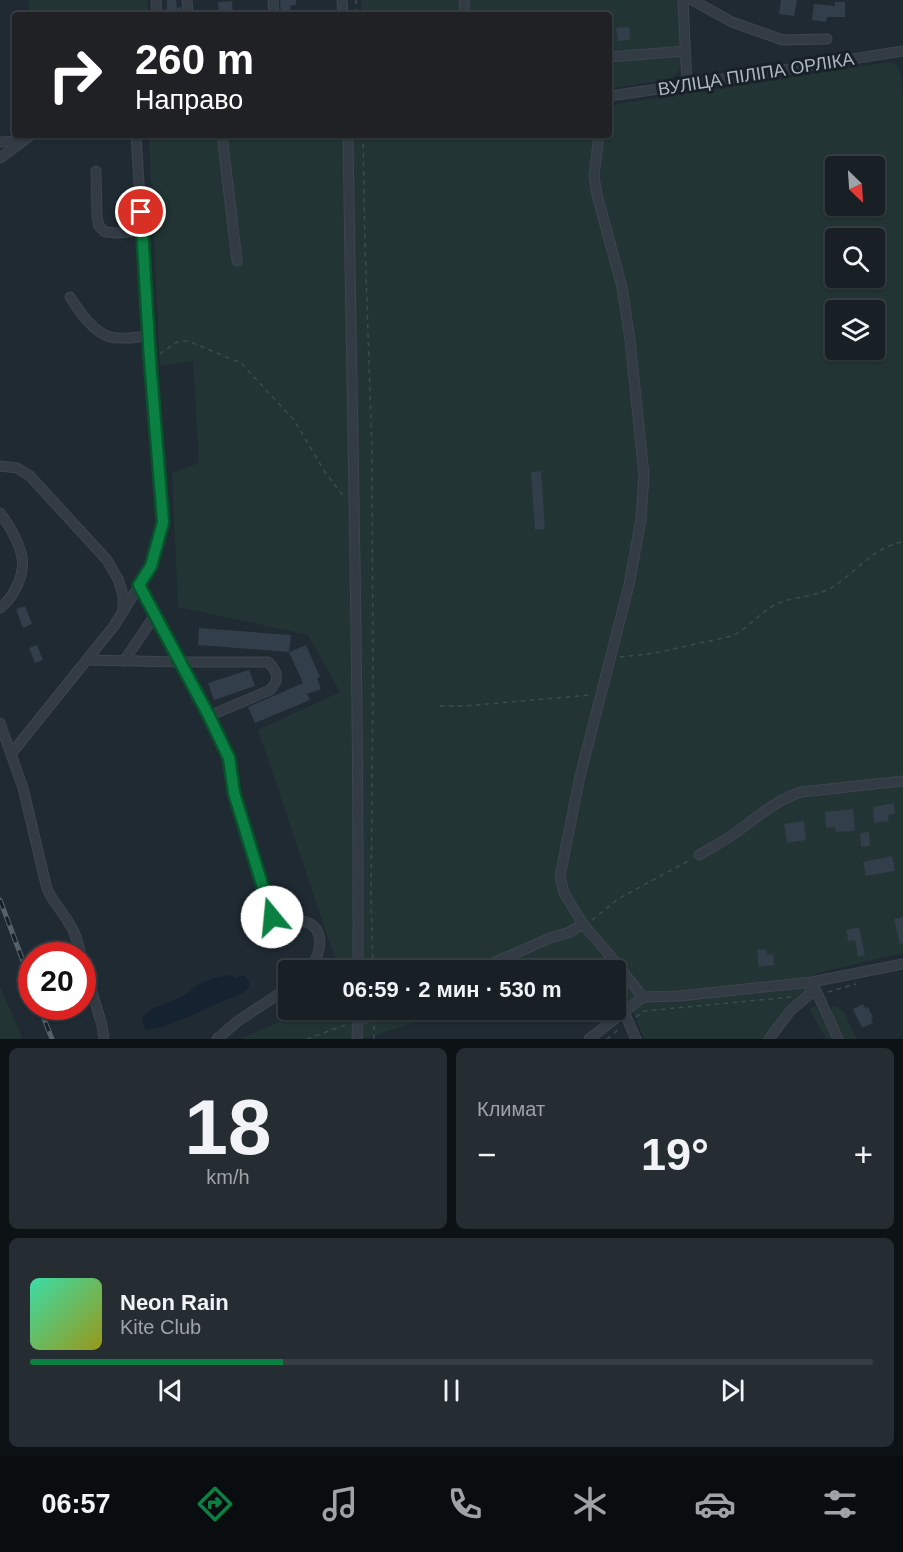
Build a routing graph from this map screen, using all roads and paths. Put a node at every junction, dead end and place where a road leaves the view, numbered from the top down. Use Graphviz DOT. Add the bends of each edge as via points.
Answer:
graph roads {
  1 [pos="683,0"];
  2 [pos="693,0"];
  3 [pos="827,39"];
  4 [pos="685,51"];
  5 [pos="903,51"];
  6 [pos="612,57"];
  7 [pos="687,85"];
  8 [pos="612,96"];
  9 [pos="26,138"];
  10 [pos="136,138"];
  11 [pos="222,138"];
  12 [pos="348,138"];
  13 [pos="363,138"];
  14 [pos="599,138"];
  15 [pos="21,141"];
  16 [pos="0,142"];
  17 [pos="0,158"];
  18 [pos="96,171"];
  19 [pos="142,231"];
  20 [pos="237,261"];
  21 [pos="70,297"];
  22 [pos="148,336"];
  23 [pos="150,360"];
  24 [pos="0,466"];
  25 [pos="343,496"];
  26 [pos="0,513"];
  27 [pos="903,542"];
  28 [pos="139,585"];
  29 [pos="0,608"];
  30 [pos="123,612"];
  31 [pos="155,615"];
  32 [pos="610,658"];
  33 [pos="87,660"];
  34 [pos="124,661"];
  35 [pos="181,662"];
  36 [pos="597,694"];
  37 [pos="440,706"];
  38 [pos="209,716"];
  39 [pos="0,723"];
  40 [pos="11,754"];
  41 [pos="903,781"];
  42 [pos="699,855"];
  43 [pos="583,924"];
  44 [pos="77,942"];
  45 [pos="315,960"];
  46 [pos="358,960"];
  47 [pos="373,960"];
  48 [pos="500,960"];
  49 [pos="903,964"];
  50 [pos="812,982"];
  51 [pos="861,982"];
  52 [pos="278,995"];
  53 [pos="813,995"];
  54 [pos="643,997"];
  55 [pos="96,1005"];
  56 [pos="626,1010"];
  57 [pos="626,1018"];
  58 [pos="614,1020"];
  59 [pos="358,1021"];
  60 [pos="628,1023"];
  61 [pos="104,1039"];
  62 [pos="217,1039"];
  63 [pos="306,1039"];
  64 [pos="357,1039"];
  65 [pos="589,1039"];
  66 [pos="607,1039"];
  67 [pos="636,1039"];
  68 [pos="769,1039"];
  69 [pos="837,1039"];
  1 -- 4 [label="street"];
  2 -- 3 [label="street" via="732,22 783,40"];
  4 -- 6 [label="street"];
  4 -- 7 [label="street"];
  5 -- 7 [label="street, ВУЛІЦА ПІЛІПА ОРЛІКА"];
  7 -- 8 [label="street, ВУЛІЦА ПІЛІПА ОРЛІКА"];
  9 -- 15 [label="street"];
  10 -- 19 [label="street"];
  11 -- 20 [label="street"];
  12 -- 46 [label="street"];
  13 -- 47 [label="path" via="372,451"];
  14 -- 32 [label="street" via="594,178 623,297 644,475 629,585"];
  15 -- 16 [label="street"];
  15 -- 17 [label="street"];
  18 -- 19 [label="street" via="99,226 105,232"];
  19 -- 22 [label="street"];
  21 -- 22 [label="street" via="88,322 109,337"];
  22 -- 23 [label="street"];
  23 -- 25 [label="path" via="177,342 188,341 241,363 294,420"];
  23 -- 28 [label="street" via="163,522 151,566"];
  24 -- 30 [label="street" via="17,468 30,476 107,560 121,587"];
  26 -- 29 [label="street" via="13,533 22,566 17,588"];
  27 -- 32 [label="path" via="880,550 833,587 814,596 781,603 732,636 655,653"];
  28 -- 30 [label="street"];
  28 -- 31 [label="street"];
  30 -- 33 [label="street"];
  31 -- 34 [label="street"];
  31 -- 35 [label="street"];
  32 -- 43 [label="street" via="560,876 564,893"];
  33 -- 34 [label="street"];
  33 -- 40 [label="street"];
  34 -- 35 [label="street"];
  35 -- 38 [label="street"];
  35 -- 38 [label="street" via="268,662 273,668 276,684 270,690"];
  36 -- 37 [label="path"];
  38 -- 45 [label="street" via="229,758 234,793 272,917 275,923 309,922 317,929 320,940"];
  39 -- 40 [label="street"];
  40 -- 44 [label="street" via="47,890 69,921"];
  41 -- 42 [label="street" via="801,792 779,802"];
  42 -- 43 [label="path" via="618,899"];
  43 -- 48 [label="street"];
  43 -- 54 [label="street"];
  49 -- 50 [label="street"];
  50 -- 53 [label="street"];
  50 -- 54 [label="street"];
  51 -- 53 [label="path"];
  52 -- 62 [label="street"];
  53 -- 60 [label="path" via="644,1011"];
  53 -- 68 [label="street" via="791,1010"];
  53 -- 69 [label="street"];
  54 -- 56 [label="street"];
  55 -- 61 [label="street"];
  57 -- 60 [label="street"];
  58 -- 65 [label="street"];
  59 -- 63 [label="path"];
  59 -- 64 [label="street"];
  60 -- 66 [label="path"];
  60 -- 67 [label="street"];
}
